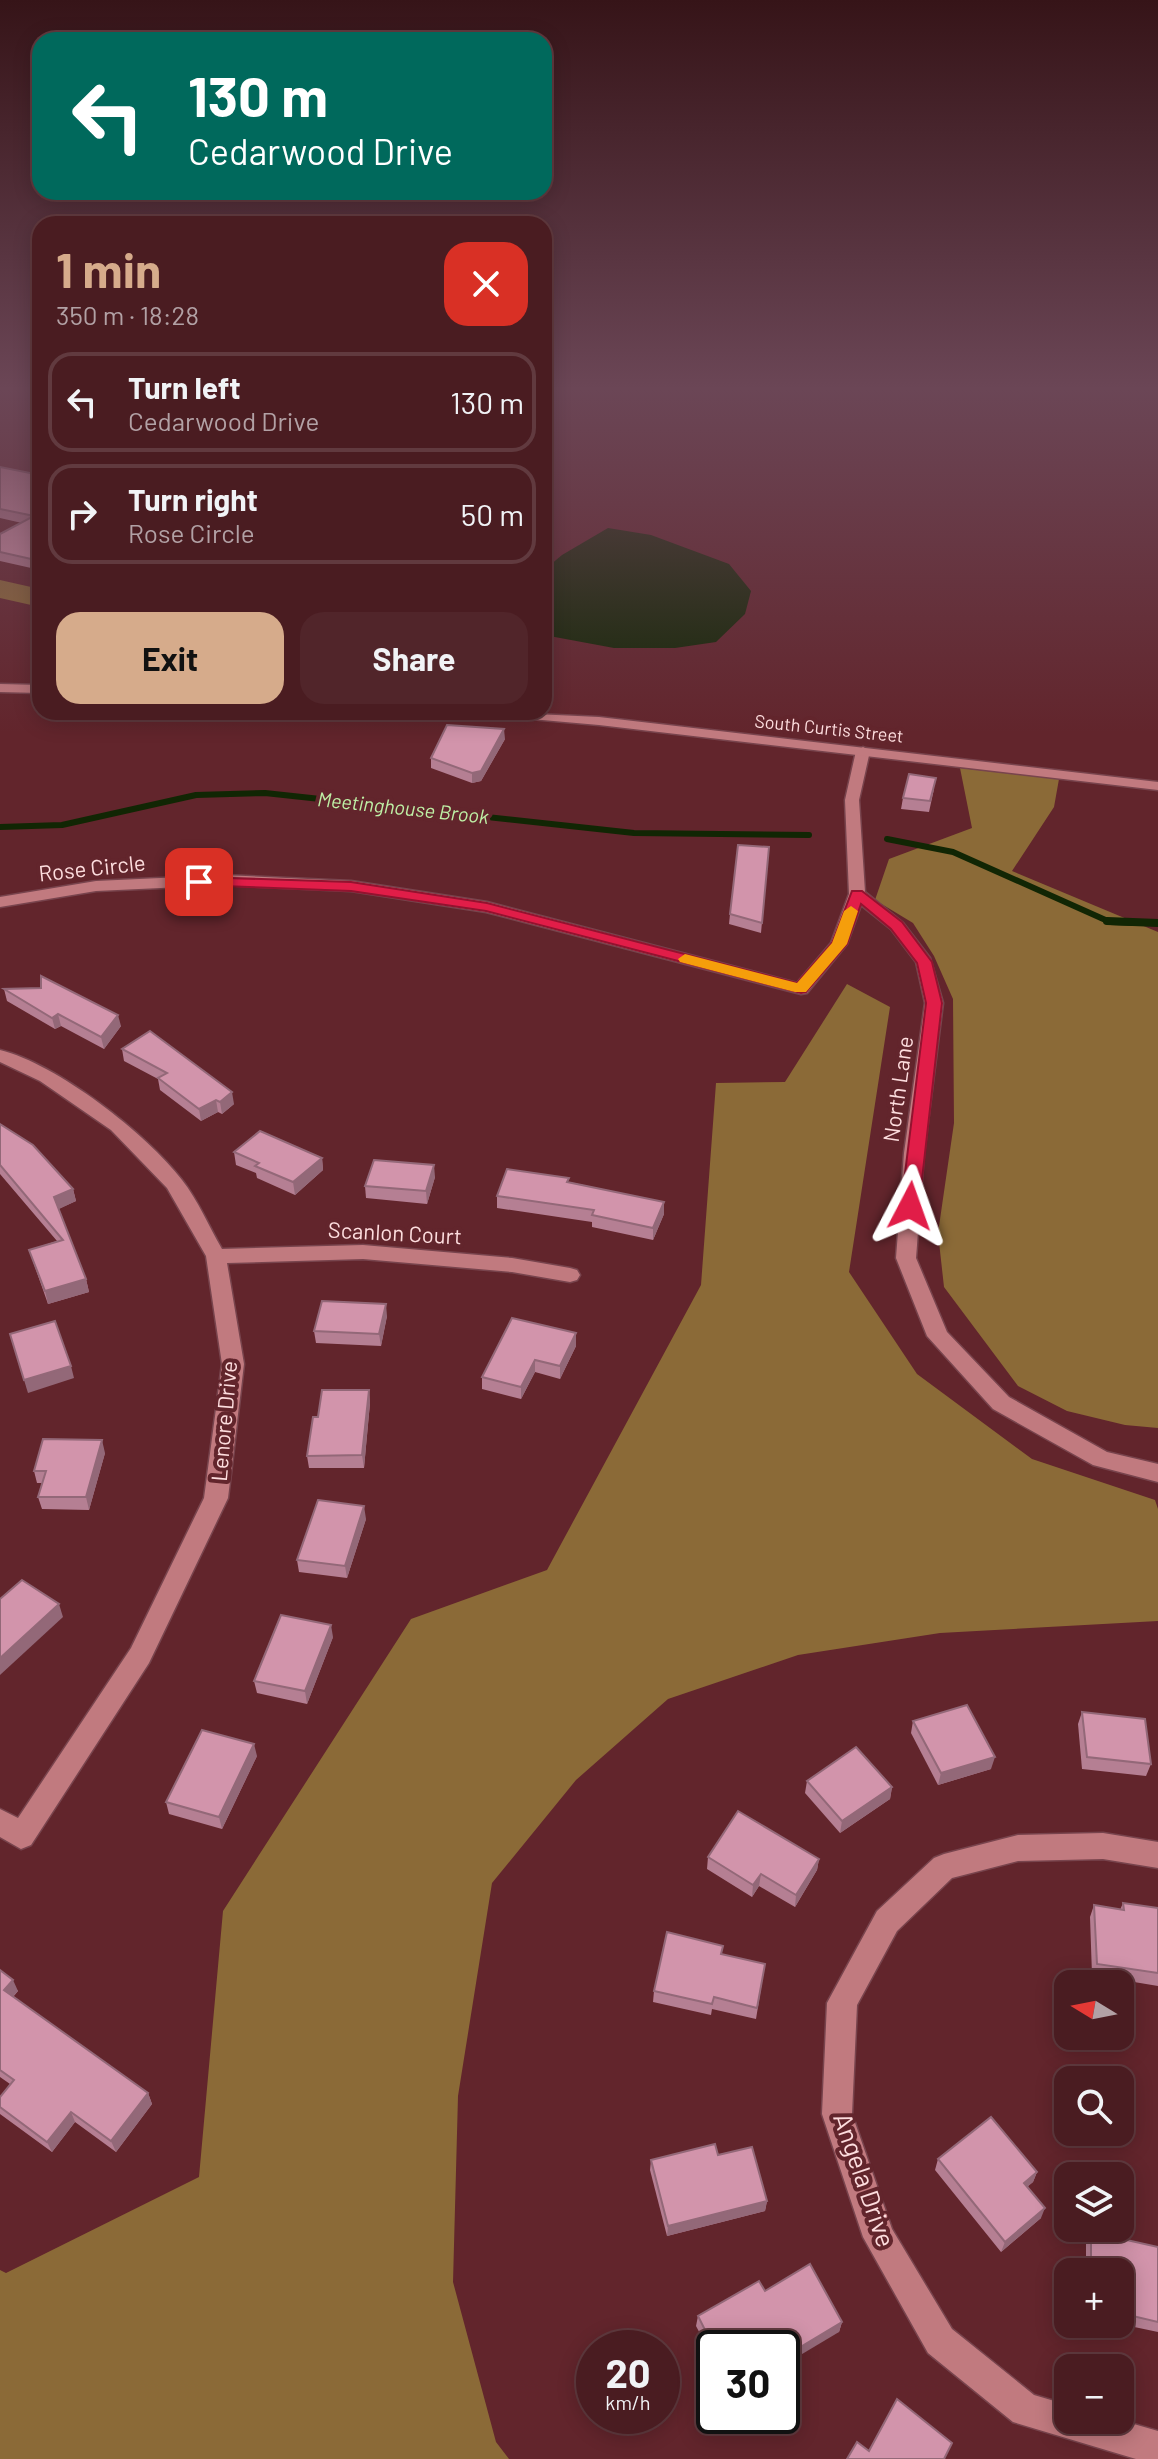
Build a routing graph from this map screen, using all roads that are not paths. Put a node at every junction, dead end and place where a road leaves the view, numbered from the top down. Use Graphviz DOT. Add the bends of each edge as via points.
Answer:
graph roads {
  1 [pos="0,688"];
  2 [pos="32,689"];
  3 [pos="552,718"];
  4 [pos="863,751"];
  5 [pos="1158,786"];
  6 [pos="857,894"];
  7 [pos="0,902"];
  8 [pos="0,1055"];
  9 [pos="216,1256"];
  10 [pos="570,1275"];
  11 [pos="1158,1473"];
  12 [pos="11,1828"];
  13 [pos="1158,1855"];
  14 [pos="1158,2448"];
  1 -- 2 [label="street"];
  3 -- 4 [label="street, South Curtis Street"];
  4 -- 5 [label="street, South Curtis Street"];
  4 -- 6 [label="street" via="852,800"];
  6 -- 7 [label="street, Rose Circle" via="839,944 801,989 487,907 351,886 96,886"];
  6 -- 11 [label="street, North Lane" via="897,926 924,962 934,1003 906,1258 938,1336 1001,1403 1101,1459"];
  8 -- 9 [label="street, Lenore Drive" via="46,1077 118,1126 175,1184"];
  9 -- 10 [label="street, Scanlon Court" via="363,1252"];
  9 -- 12 [label="street, Lenore Drive" via="233,1364 216,1498 140,1655"];
  13 -- 14 [label="street, Angela Drive" via="1103,1846 1018,1848 944,1867 887,1921 842,2003 837,2114 879,2237 940,2341 1025,2410"];
}
